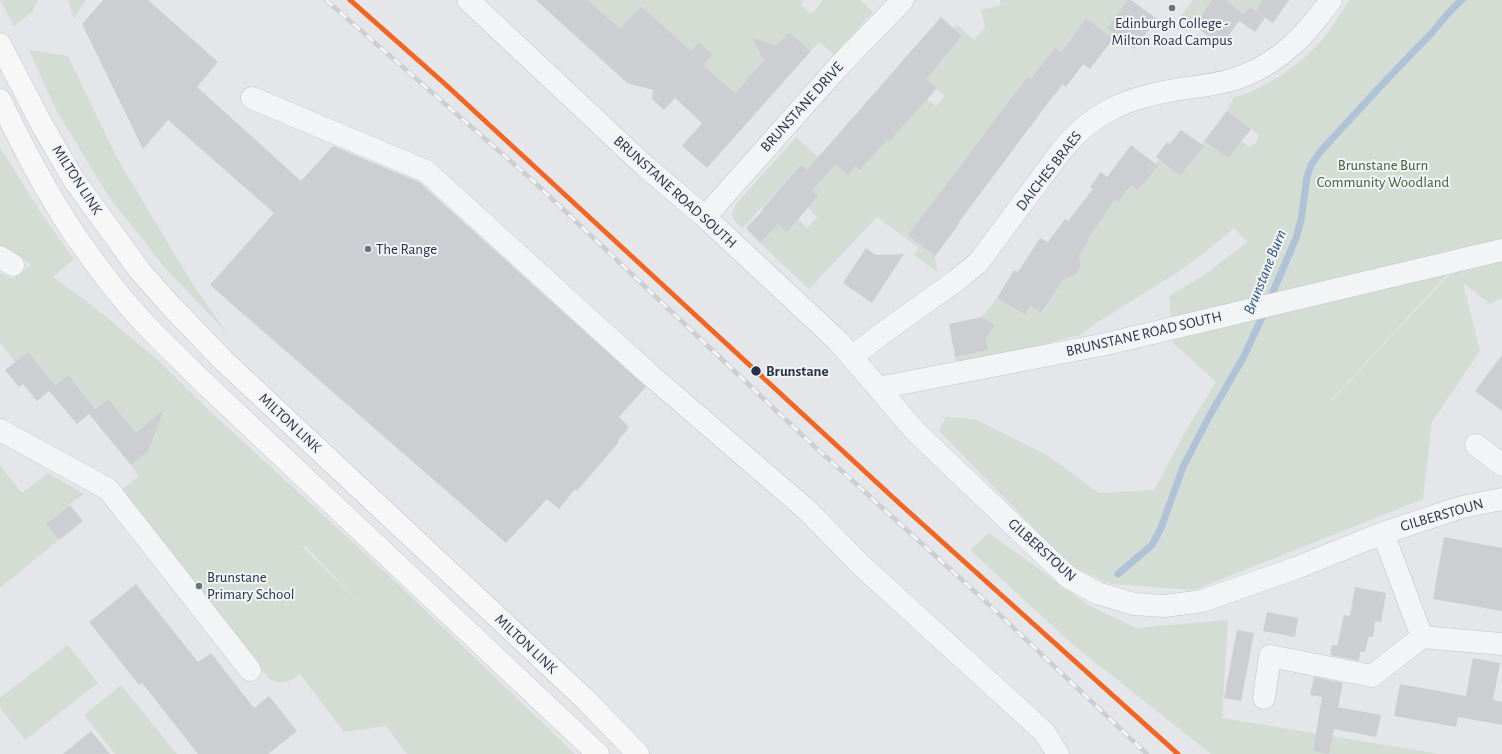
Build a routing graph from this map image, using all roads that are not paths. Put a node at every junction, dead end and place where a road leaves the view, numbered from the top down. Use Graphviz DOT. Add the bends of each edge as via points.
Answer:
graph roads {
  1 [pos="468,0"];
  2 [pos="903,0"];
  3 [pos="1331,0"];
  4 [pos="0,44"];
  5 [pos="252,98"];
  6 [pos="0,100"];
  7 [pos="704,217"];
  8 [pos="1502,250"];
  9 [pos="852,357"];
  10 [pos="878,388"];
  11 [pos="896,409"];
  12 [pos="0,430"];
  13 [pos="1476,445"];
  14 [pos="1502,465"];
  15 [pos="1502,499"];
  16 [pos="1383,533"];
  17 [pos="1422,637"];
  18 [pos="1502,644"];
  19 [pos="250,670"];
  20 [pos="1264,698"];
  21 [pos="598,754"];
  22 [pos="638,754"];
  23 [pos="1058,754"];
  1 -- 7 [label="street, BRUNSTANE ROAD SOUTH" via="646,167"];
  2 -- 7 [label="street, BRUNSTANE DRIVE" via="838,67"];
  3 -- 9 [label="street, DAICHES BRAES" via="1304,35 1262,67 1228,81 1134,99 1094,118 1062,150 978,263"];
  4 -- 22 [label="main road, MILTON LINK" via="74,180 140,271 172,307 224,361 586,700"];
  5 -- 23 [label="street" via="426,171 648,373 807,510 862,566 1044,732"];
  6 -- 21 [label="main road, MILTON LINK" via="49,194 77,238 144,323 200,379"];
  7 -- 9 [label="street, BRUNSTANE ROAD SOUTH" via="838,341"];
  8 -- 10 [label="street, BRUNSTANE ROAD SOUTH" via="1106,344"];
  9 -- 10 [label="street, BRUNSTANE ROAD SOUTH"];
  10 -- 11 [label="street, BRUNSTANE ROAD SOUTH"];
  11 -- 16 [label="street, GILBERSTOUN" via="916,432 1068,577 1097,593 1134,604 1165,606 1202,601 1296,568"];
  12 -- 19 [label="street" via="108,489"];
  13 -- 14 [label="street"];
  15 -- 16 [label="street, GILBERSTOUN" via="1462,507"];
  16 -- 17 [label="street, GILBERSTOUN"];
  17 -- 18 [label="street"];
  17 -- 20 [label="street" via="1372,676 1270,656"];
}
